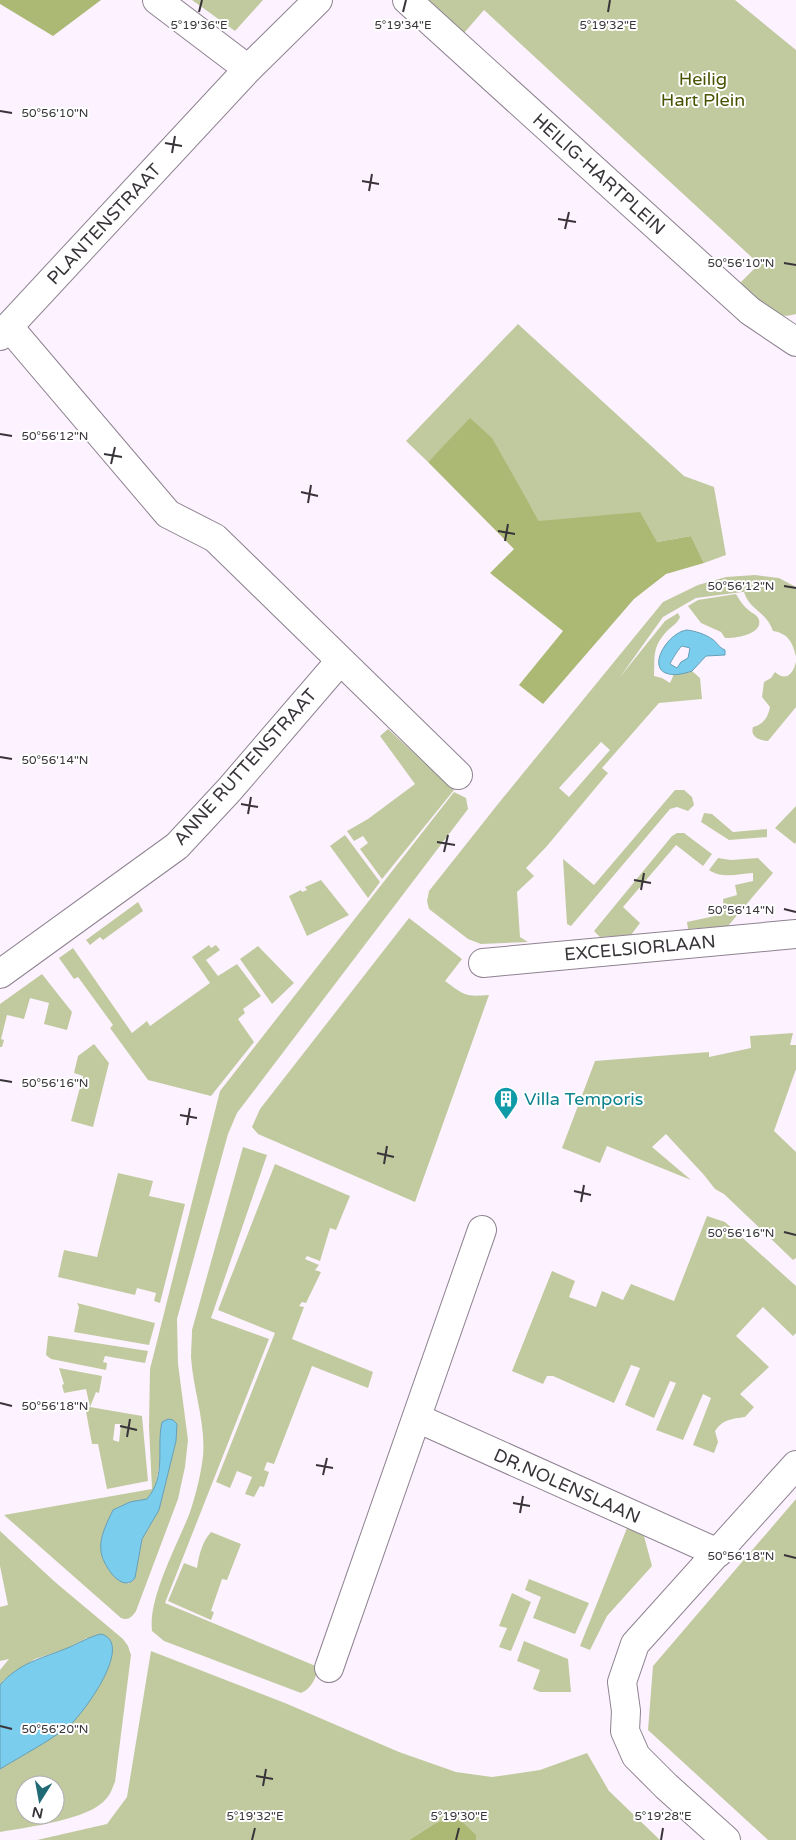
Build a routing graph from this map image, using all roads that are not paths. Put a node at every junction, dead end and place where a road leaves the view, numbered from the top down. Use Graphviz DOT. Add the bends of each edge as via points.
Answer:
graph roads {
  1 [pos="157,0"];
  2 [pos="318,0"];
  3 [pos="407,0"];
  4 [pos="248,69"];
  5 [pos="5,331"];
  6 [pos="796,342"];
  7 [pos="340,661"];
  8 [pos="458,775"];
  9 [pos="796,934"];
  10 [pos="483,963"];
  11 [pos="0,974"];
  12 [pos="482,1230"];
  13 [pos="417,1418"];
  14 [pos="796,1465"];
  15 [pos="718,1553"];
  16 [pos="328,1668"];
  17 [pos="726,1840"];
  1 -- 4 [label="street"];
  2 -- 4 [label="street, PLANTENSTRAAT"];
  3 -- 6 [label="street, HEILIG-HARTPLEIN" via="750,311"];
  4 -- 5 [label="street, PLANTENSTRAAT"];
  5 -- 7 [label="street" via="168,514 215,538"];
  7 -- 8 [label="street"];
  7 -- 11 [label="street, ANNE RUTTENSTRAAT" via="177,846"];
  9 -- 10 [label="street, EXCELSIORLAAN"];
  12 -- 13 [label="street"];
  13 -- 15 [label="street, DR.NOLENSLAAN"];
  13 -- 16 [label="street"];
  14 -- 15 [label="street"];
  15 -- 17 [label="street" via="635,1644 622,1682 625,1731 636,1756"];
}
